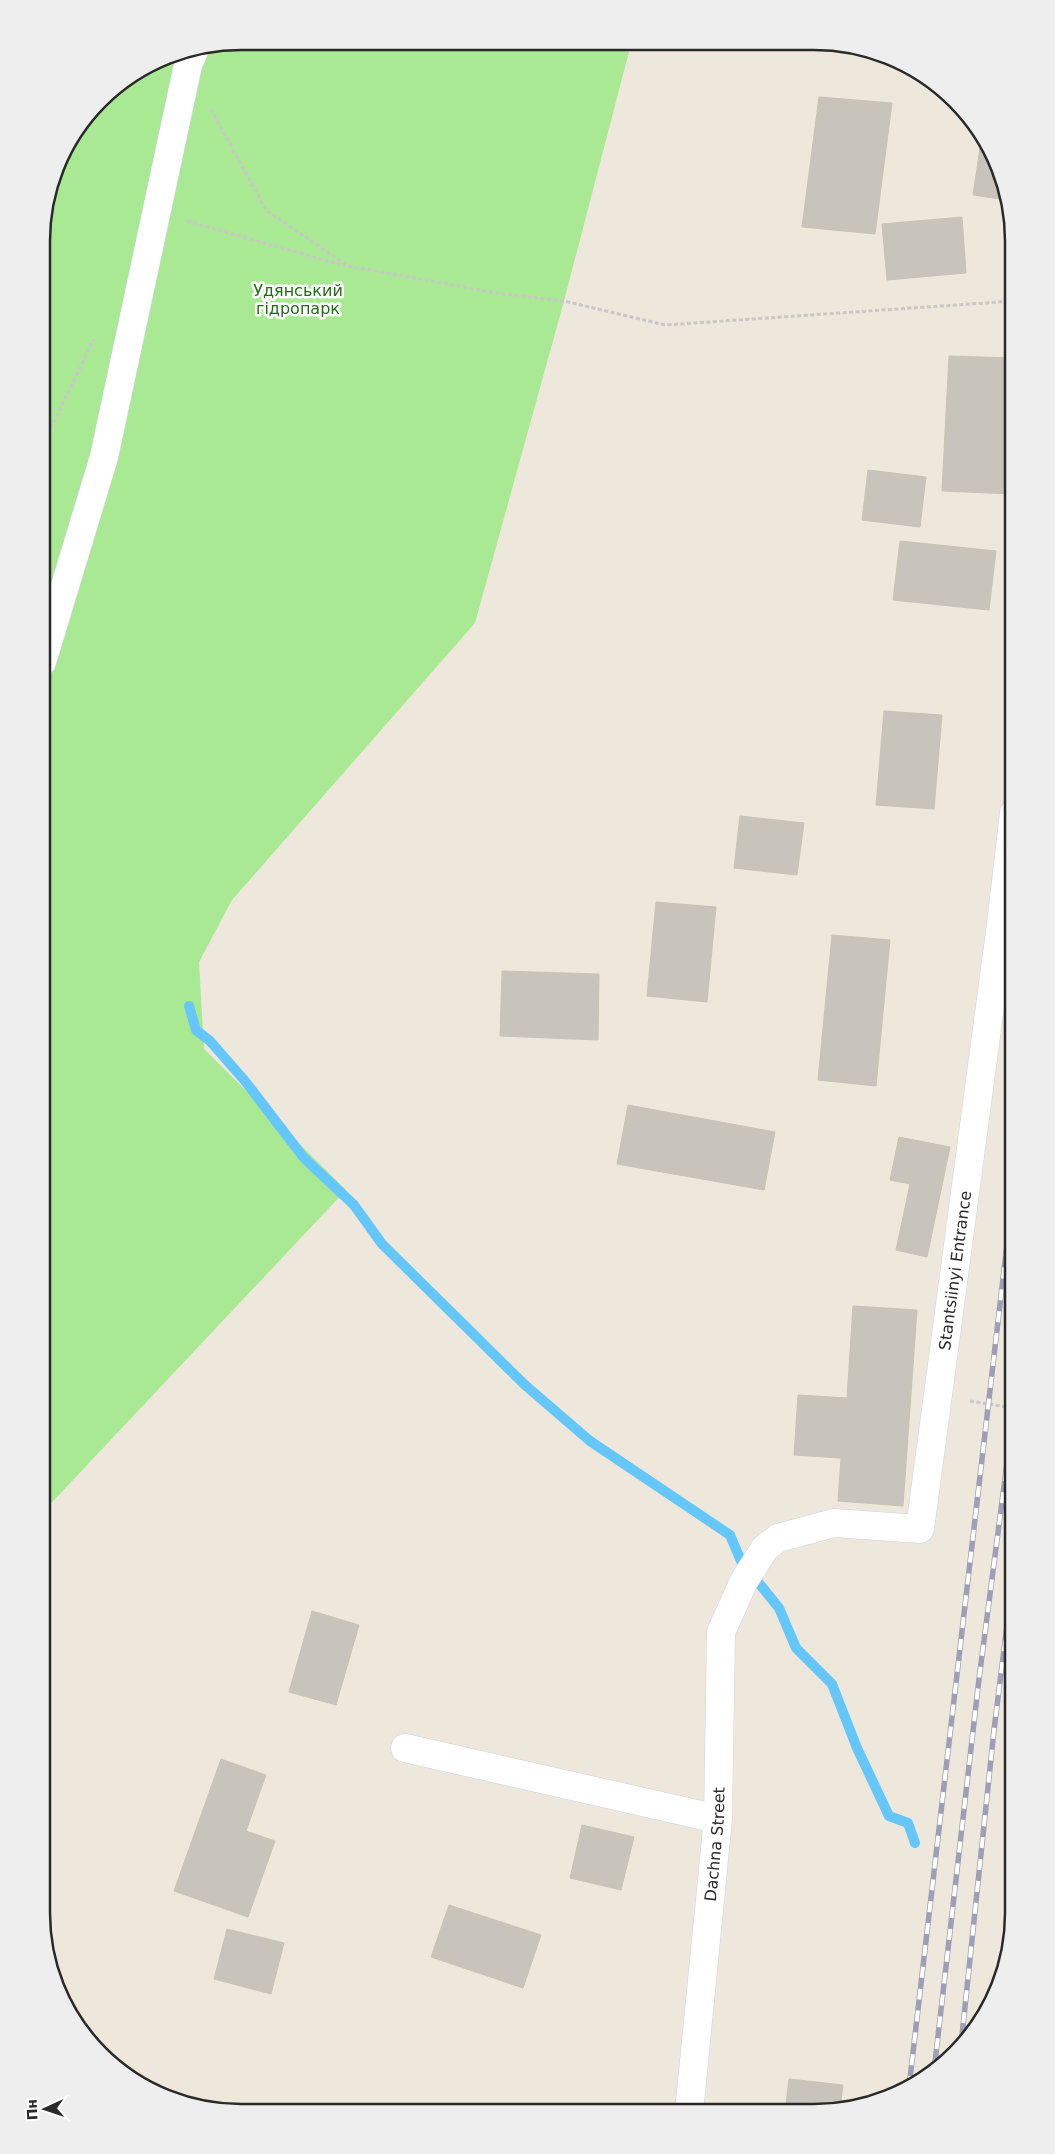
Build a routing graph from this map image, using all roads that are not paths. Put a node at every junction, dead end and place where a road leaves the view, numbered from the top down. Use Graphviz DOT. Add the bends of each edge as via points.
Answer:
graph roads {
  1 [pos="192,57"];
  2 [pos="50,636"];
  3 [pos="1005,892"];
  4 [pos="744,1581"];
  5 [pos="405,1748"];
  6 [pos="718,1819"];
  7 [pos="690,2104"];
  1 -- 2 [label="street" via="104,457"];
  3 -- 4 [label="street, Stantsiinyi Entrance" via="920,1529 834,1524 778,1538 765,1548"];
  4 -- 6 [label="street, Dachna Street" via="721,1632"];
  5 -- 6 [label="street"];
  6 -- 7 [label="street, Dachna Street"];
}
